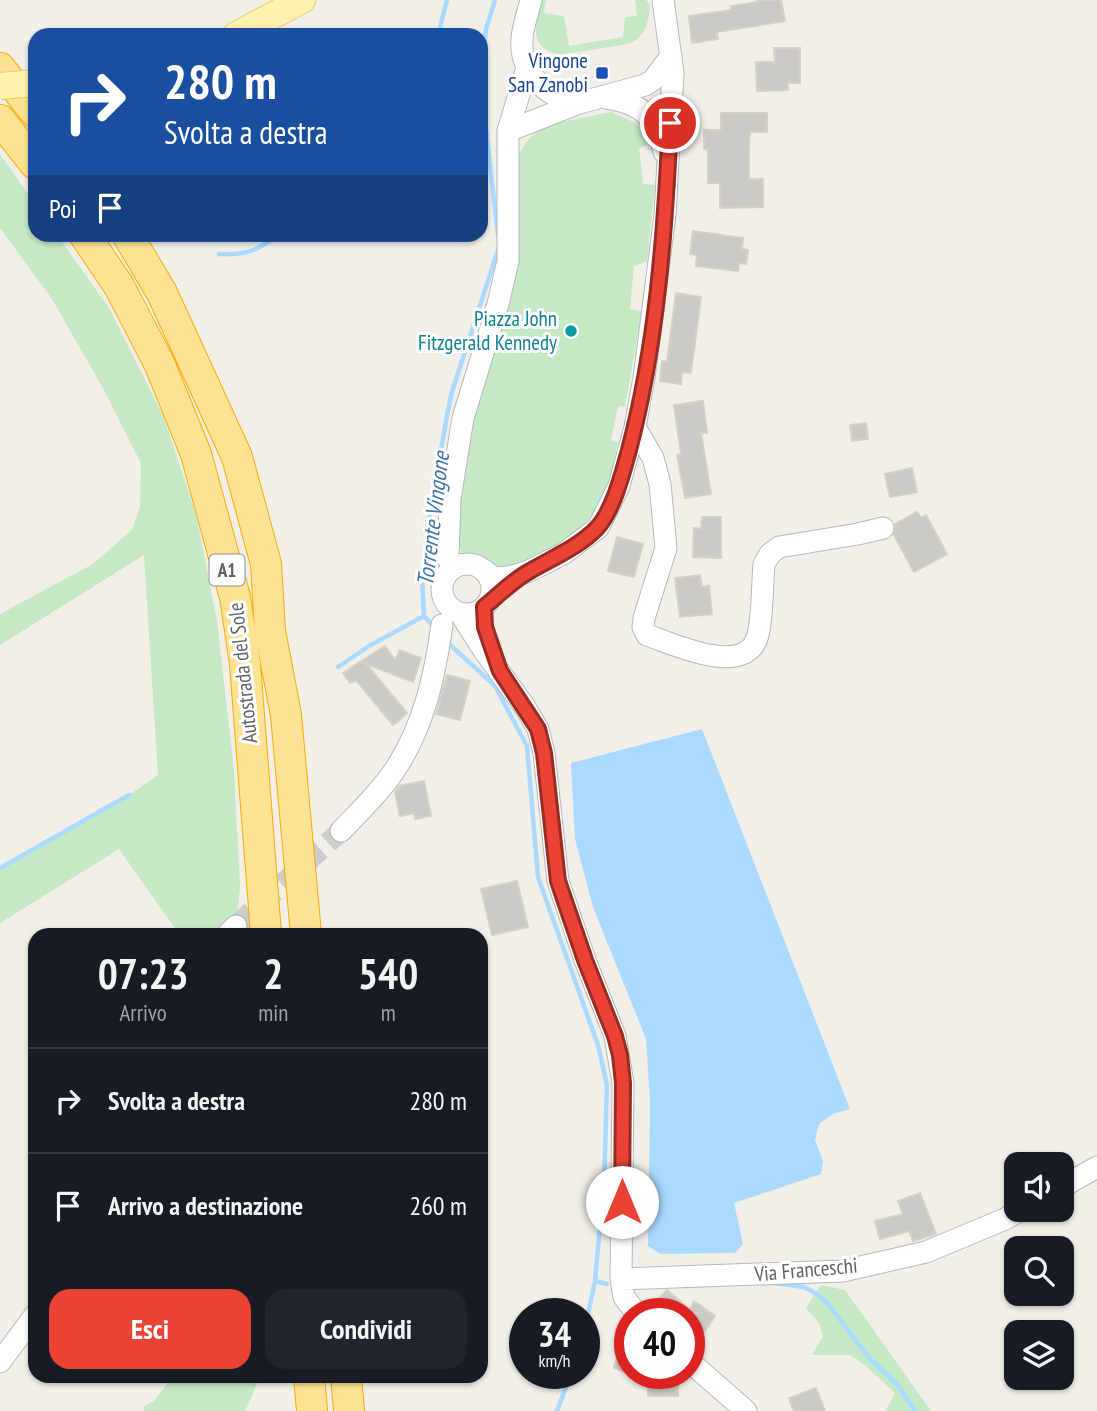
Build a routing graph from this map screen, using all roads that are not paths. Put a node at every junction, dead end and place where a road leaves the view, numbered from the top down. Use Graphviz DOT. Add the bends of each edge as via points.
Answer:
graph roads {
  1 [pos="302,0"];
  2 [pos="531,0"];
  3 [pos="663,0"];
  4 [pos="249,28"];
  5 [pos="671,57"];
  6 [pos="0,68"];
  7 [pos="527,68"];
  8 [pos="28,84"];
  9 [pos="0,86"];
  10 [pos="601,97"];
  11 [pos="28,103"];
  12 [pos="579,103"];
  13 [pos="0,120"];
  14 [pos="508,131"];
  15 [pos="28,155"];
  16 [pos="668,172"];
  17 [pos="89,242"];
  18 [pos="132,242"];
  19 [pos="635,427"];
  20 [pos="883,528"];
  21 [pos="453,568"];
  22 [pos="484,570"];
  23 [pos="527,572"];
  24 [pos="486,606"];
  25 [pos="449,623"];
  26 [pos="500,671"];
  27 [pos="341,831"];
  28 [pos="266,928"];
  29 [pos="305,928"];
  30 [pos="1097,1167"];
  31 [pos="1074,1179"];
  32 [pos="1004,1219"];
  33 [pos="621,1279"];
  34 [pos="625,1298"];
  35 [pos="28,1324"];
  36 [pos="0,1362"];
  37 [pos="705,1375"];
  38 [pos="310,1383"];
  39 [pos="347,1383"];
  40 [pos="312,1411"];
  41 [pos="349,1411"];
  42 [pos="746,1411"];
  1 -- 4 [label="main road"];
  2 -- 7 [label="street" via="522,39"];
  3 -- 5 [label="street"];
  5 -- 10 [label="street" via="645,85"];
  5 -- 16 [label="street"];
  6 -- 11 [label="highway"];
  7 -- 12 [label="street" via="548,92"];
  7 -- 14 [label="street"];
  8 -- 9 [label="main road, bridge"];
  10 -- 12 [label="street"];
  10 -- 16 [label="street" via="636,105 646,113 656,126"];
  12 -- 14 [label="street"];
  13 -- 15 [label="highway"];
  14 -- 21 [label="street" via="508,261 463,418 450,499 448,558"];
  16 -- 19 [label="street" via="656,299"];
  17 -- 28 [label="highway, Autostrada del Sole / A1" via="119,286 160,365 196,454 235,597 245,664"];
  18 -- 29 [label="highway, Autostrada del Sole / A1" via="162,293 237,457 266,564"];
  19 -- 20 [label="street" via="653,458 660,484 666,548 644,618 647,635 710,656 739,655 758,636 764,564 770,554 779,547"];
  19 -- 23 [label="street" via="619,485 598,527 563,554"];
  21 -- 22 [label="street" via="468,564"];
  21 -- 25 [label="street" via="444,579"];
  22 -- 23 [label="street" via="499,579"];
  22 -- 24 [label="street" via="491,584"];
  23 -- 24 [label="street"];
  24 -- 25 [label="street"];
  24 -- 26 [label="street" via="485,627"];
  25 -- 26 [label="street" via="485,652"];
  25 -- 27 [label="street" via="421,721 398,765"];
  26 -- 33 [label="street" via="538,729 558,881 620,1055"];
  30 -- 31 [label="street"];
  32 -- 33 [label="street, Via Franceschi" via="926,1252 843,1271"];
  33 -- 34 [label="street"];
  35 -- 36 [label="street"];
  37 -- 42 [label="street"];
  38 -- 40 [label="highway"];
  39 -- 41 [label="highway"];
}
